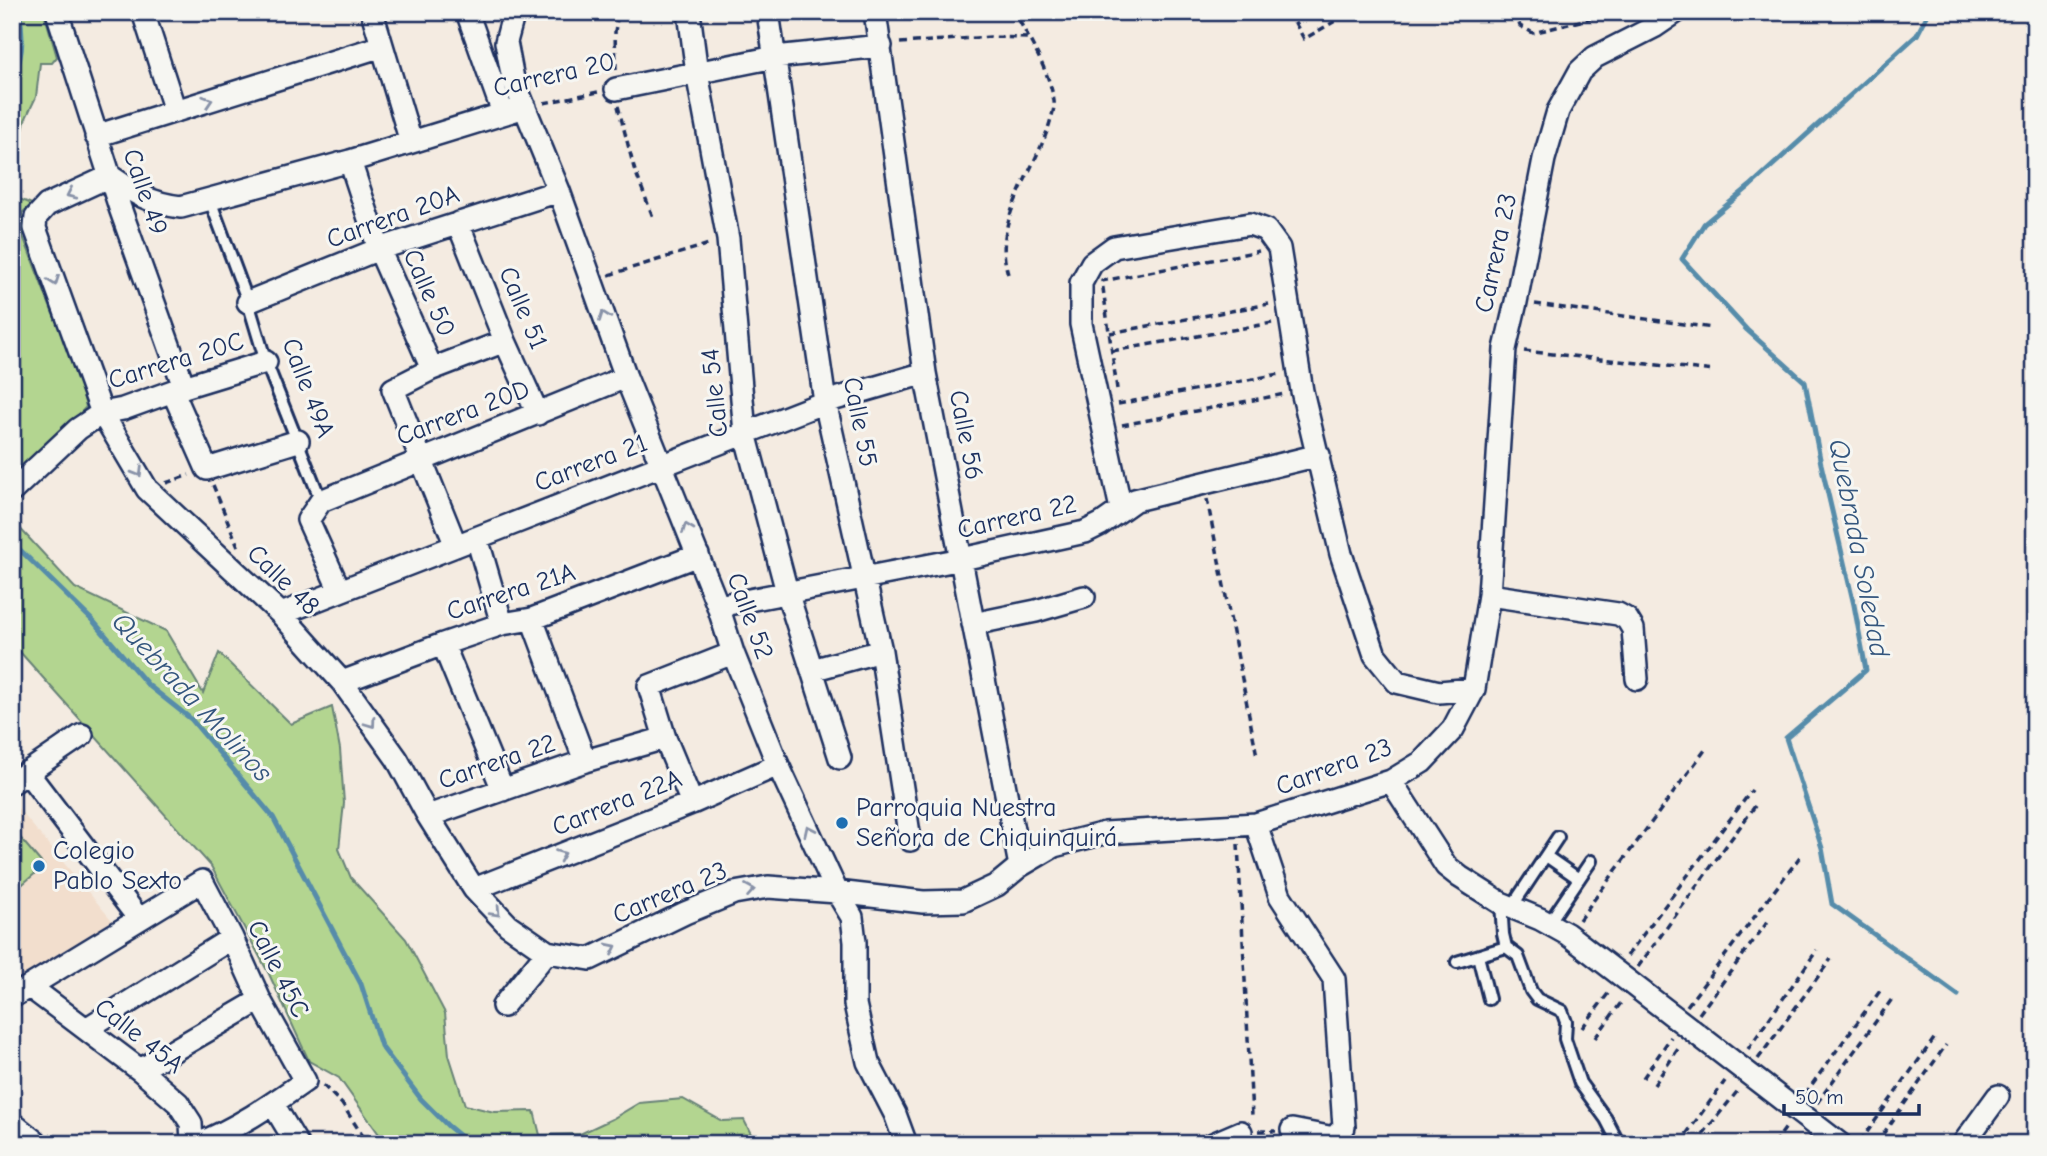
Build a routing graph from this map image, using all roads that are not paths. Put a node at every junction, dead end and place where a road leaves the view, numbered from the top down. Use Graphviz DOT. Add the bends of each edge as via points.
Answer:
graph roads {
  1 [pos="57,12"];
  2 [pos="143,12"];
  3 [pos="372,12"];
  4 [pos="467,12"];
  5 [pos="514,12"];
  6 [pos="689,12"];
  7 [pos="768,12"];
  8 [pos="875,12"];
  9 [pos="1676,12"];
  10 [pos="382,46"];
  11 [pos="881,46"];
  12 [pos="775,57"];
  13 [pos="697,73"];
  14 [pos="616,89"];
  15 [pos="525,107"];
  16 [pos="175,111"];
  17 [pos="503,113"];
  18 [pos="96,136"];
  19 [pos="411,142"];
  20 [pos="350,161"];
  21 [pos="110,176"];
  22 [pos="559,191"];
  23 [pos="210,200"];
  24 [pos="458,223"];
  25 [pos="379,249"];
  26 [pos="247,302"];
  27 [pos="505,341"];
  28 [pos="266,362"];
  29 [pos="432,369"];
  30 [pos="925,373"];
  31 [pos="626,377"];
  32 [pos="178,390"];
  33 [pos="825,402"];
  34 [pos="103,414"];
  35 [pos="538,414"];
  36 [pos="746,433"];
  37 [pos="298,441"];
  38 [pos="1319,456"];
  39 [pos="421,459"];
  40 [pos="663,465"];
  41 [pos="12,491"];
  42 [pos="321,501"];
  43 [pos="1121,509"];
  44 [pos="477,538"];
  45 [pos="456,546"];
  46 [pos="698,555"];
  47 [pos="962,559"];
  48 [pos="864,576"];
  49 [pos="341,591"];
  50 [pos="787,592"];
  51 [pos="1489,595"];
  52 [pos="1084,597"];
  53 [pos="718,606"];
  54 [pos="281,614"];
  55 [pos="532,619"];
  56 [pos="502,624"];
  57 [pos="974,624"];
  58 [pos="443,643"];
  59 [pos="881,651"];
  60 [pos="733,653"];
  61 [pos="812,670"];
  62 [pos="1637,679"];
  63 [pos="342,682"];
  64 [pos="1474,690"];
  65 [pos="82,735"];
  66 [pos="665,738"];
  67 [pos="839,758"];
  68 [pos="585,761"];
  69 [pos="778,765"];
  70 [pos="19,777"];
  71 [pos="1391,781"];
  72 [pos="503,790"];
  73 [pos="692,803"];
  74 [pos="428,816"];
  75 [pos="1247,825"];
  76 [pos="1558,837"];
  77 [pos="910,841"];
  78 [pos="1546,856"];
  79 [pos="1591,861"];
  80 [pos="1020,866"];
  81 [pos="1579,879"];
  82 [pos="474,889"];
  83 [pos="837,892"];
  84 [pos="1506,905"];
  85 [pos="139,919"];
  86 [pos="1558,929"];
  87 [pos="232,938"];
  88 [pos="1506,947"];
  89 [pos="547,953"];
  90 [pos="1478,956"];
  91 [pos="1457,962"];
  92 [pos="21,992"];
  93 [pos="1489,999"];
  94 [pos="260,1000"];
  95 [pos="503,1006"];
  96 [pos="86,1029"];
  97 [pos="140,1070"];
  98 [pos="1998,1096"];
  99 [pos="273,1104"];
  100 [pos="12,1123"];
  101 [pos="1246,1125"];
  102 [pos="1292,1130"];
  103 [pos="906,1143"];
  104 [pos="38,1144"];
  105 [pos="194,1144"];
  106 [pos="297,1144"];
  107 [pos="1213,1144"];
  108 [pos="1619,1144"];
  109 [pos="1840,1144"];
  110 [pos="1963,1144"];
  1 -- 18 [label="street, Calle 49"];
  2 -- 16 [label="street"];
  3 -- 10 [label="street"];
  4 -- 17 [label="street"];
  5 -- 15 [label="street, Calle 52" via="506,42 513,79"];
  6 -- 13 [label="street, Calle 54"];
  7 -- 12 [label="street, Calle 55"];
  8 -- 11 [label="street, Calle 56"];
  9 -- 51 [label="street, Carrera 23" via="1595,57 1580,71 1558,111 1505,349"];
  16 -- 10 [label="street, one-way"];
  10 -- 19 [label="street"];
  11 -- 12 [label="street, Carrera 20"];
  11 -- 30 [label="street, Calle 56"];
  12 -- 13 [label="street, Carrera 20"];
  12 -- 33 [label="street, Calle 55"];
  13 -- 14 [label="street, Carrera 20"];
  13 -- 36 [label="street, Calle 54" via="728,239"];
  15 -- 17 [label="street, Carrera 20"];
  15 -- 22 [label="street, Calle 52"];
  16 -- 18 [label="street"];
  17 -- 19 [label="street, Carrera 20"];
  18 -- 21 [label="street, Calle 49"];
  19 -- 20 [label="street, Carrera 20"];
  20 -- 23 [label="street, Carrera 20"];
  20 -- 25 [label="street, Calle 50"];
  21 -- 23 [label="street, Carrera 20" via="139,196 161,204 181,207"];
  21 -- 32 [label="street, Calle 49"];
  21 -- 34 [label="street, Calle 48, one-way" via="47,205 36,217 35,228"];
  22 -- 24 [label="street, Carrera 20A"];
  31 -- 22 [label="street, Calle 52, one-way"];
  23 -- 26 [label="lane, Calle 49A"];
  24 -- 25 [label="street, Carrera 20A"];
  24 -- 27 [label="street, Calle 51"];
  25 -- 26 [label="street, Carrera 20A"];
  25 -- 29 [label="street, Calle 50"];
  26 -- 28 [label="lane, Calle 49A"];
  27 -- 29 [label="street"];
  27 -- 35 [label="street, Calle 51"];
  28 -- 32 [label="street, Carrera 20C"];
  28 -- 37 [label="lane, Calle 49A"];
  29 -- 39 [label="street" via="393,389"];
  30 -- 33 [label="street, Carrera 21"];
  30 -- 47 [label="street, Calle 56"];
  31 -- 35 [label="street, Carrera 20D"];
  31 -- 40 [label="street, Calle 52"];
  32 -- 34 [label="street, Carrera 20C"];
  32 -- 37 [label="street, Calle 49" via="207,469"];
  33 -- 36 [label="street, Carrera 21"];
  33 -- 48 [label="street, Calle 55"];
  34 -- 41 [label="street" via="78,429"];
  34 -- 54 [label="street, Calle 48, one-way" via="148,489"];
  35 -- 39 [label="street, Carrera 20D"];
  36 -- 40 [label="street, Carrera 21"];
  36 -- 50 [label="street, Calle 54"];
  37 -- 42 [label="lane, Calle 49A"];
  38 -- 43 [label="street, Carrera 22" via="1135,500"];
  38 -- 43 [label="street" via="1301,381 1279,247 1265,230 1251,224 1114,247 1092,263 1082,284 1081,324"];
  38 -- 64 [label="street" via="1341,554 1375,655 1397,682 1440,692"];
  39 -- 42 [label="street, Carrera 20D"];
  39 -- 45 [label="street"];
  40 -- 44 [label="street, Carrera 21"];
  46 -- 40 [label="street, Calle 52, one-way"];
  42 -- 49 [label="street" via="309,520"];
  43 -- 47 [label="street, Carrera 22" via="1085,532"];
  44 -- 45 [label="street, Carrera 21"];
  44 -- 56 [label="street"];
  45 -- 49 [label="street, Carrera 21"];
  46 -- 53 [label="street, Calle 52"];
  46 -- 55 [label="street, Carrera 21A"];
  47 -- 48 [label="street, Carrera 22"];
  47 -- 57 [label="street, Calle 56"];
  48 -- 50 [label="street, Carrera 22"];
  48 -- 59 [label="street, Calle 55"];
  49 -- 54 [label="street, Carrera 21"];
  50 -- 53 [label="street, Carrera 22"];
  50 -- 61 [label="street, Calle 54"];
  51 -- 62 [label="street" via="1627,619 1633,629"];
  51 -- 64 [label="street, Carrera 23"];
  52 -- 57 [label="street"];
  53 -- 60 [label="street, Calle 52"];
  54 -- 63 [label="street, Calle 48"];
  55 -- 56 [label="street, Carrera 21A"];
  55 -- 68 [label="street"];
  56 -- 58 [label="street, Carrera 21A"];
  57 -- 80 [label="street, Calle 56"];
  58 -- 63 [label="street, Carrera 21A"];
  58 -- 72 [label="street"];
  59 -- 61 [label="street"];
  59 -- 77 [label="street, Calle 55"];
  60 -- 66 [label="street" via="649,686"];
  60 -- 69 [label="street, Calle 52"];
  61 -- 67 [label="street, Calle 54"];
  63 -- 74 [label="street, Calle 48, one-way" via="397,758"];
  64 -- 71 [label="street, Carrera 23" via="1438,746"];
  65 -- 70 [label="street"];
  66 -- 68 [label="street, Carrera 22"];
  66 -- 73 [label="street"];
  68 -- 72 [label="street, Carrera 22"];
  69 -- 73 [label="street, Carrera 22A"];
  83 -- 69 [label="street, Calle 52, one-way"];
  70 -- 85 [label="street"];
  71 -- 75 [label="street, Carrera 23"];
  71 -- 84 [label="street" via="1446,866"];
  72 -- 74 [label="street, Carrera 22"];
  82 -- 73 [label="street, Carrera 22A, one-way"];
  74 -- 82 [label="street, Calle 48"];
  75 -- 80 [label="street, Carrera 23" via="1105,833 1054,846"];
  75 -- 102 [label="street" via="1280,896 1334,979 1344,1127 1334,1138"];
  76 -- 78 [label="lane"];
  78 -- 81 [label="lane"];
  78 -- 84 [label="lane"];
  79 -- 81 [label="lane"];
  80 -- 83 [label="street, Carrera 23" via="997,885 963,901 923,902"];
  81 -- 86 [label="lane"];
  82 -- 89 [label="street, Calle 48, one-way" via="508,925"];
  89 -- 83 [label="street, Carrera 23, one-way" via="590,959 734,892 768,887"];
  83 -- 103 [label="street, Calle 52" via="852,917 855,1004 868,1062"];
  84 -- 86 [label="street"];
  84 -- 88 [label="lane"];
  85 -- 87 [label="street, Calle 45C" via="202,881"];
  85 -- 92 [label="street"];
  86 -- 109 [label="street"];
  87 -- 94 [label="street, Calle 45C"];
  87 -- 96 [label="street"];
  88 -- 90 [label="lane"];
  88 -- 108 [label="lane" via="1518,956 1537,999 1562,1011 1565,1039 1580,1083"];
  89 -- 95 [label="street"];
  90 -- 91 [label="lane"];
  90 -- 93 [label="lane"];
  92 -- 96 [label="street, Calle 45A"];
  94 -- 97 [label="street"];
  94 -- 99 [label="street, Calle 45C" via="305,1081"];
  96 -- 97 [label="street, Calle 45A"];
  97 -- 105 [label="street, Calle 45A" via="178,1103 191,1124"];
  98 -- 110 [label="street"];
  99 -- 105 [label="street" via="220,1135"];
  99 -- 106 [label="street"];
  100 -- 104 [label="street"];
  101 -- 107 [label="street"];
}
